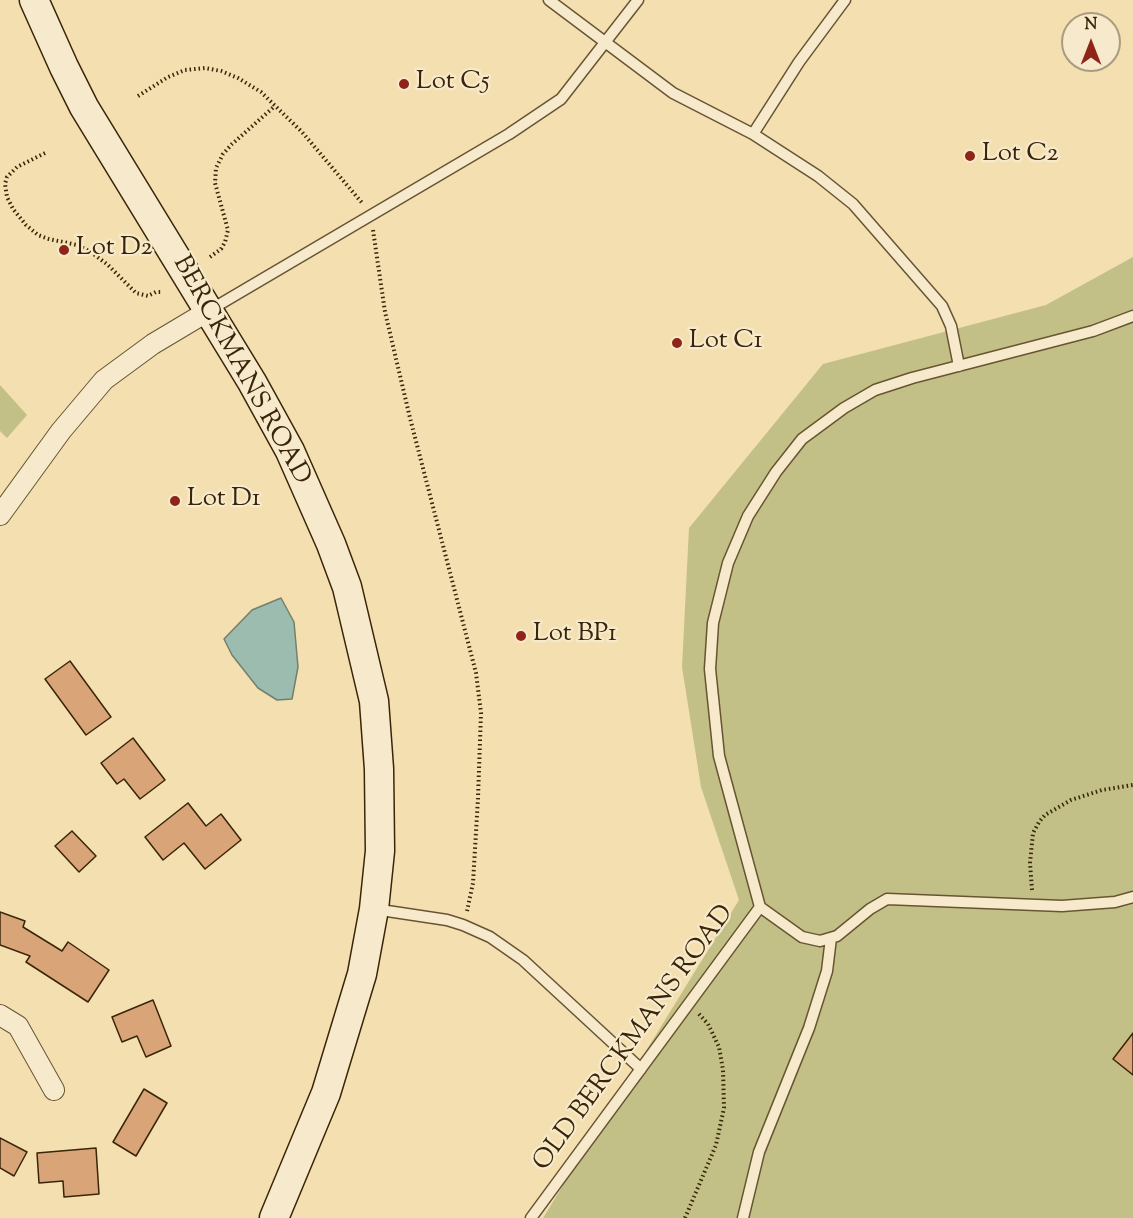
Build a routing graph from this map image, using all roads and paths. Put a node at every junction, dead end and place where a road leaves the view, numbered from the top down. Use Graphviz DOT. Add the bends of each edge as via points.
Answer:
graph roads {
  1 [pos="34,0"];
  2 [pos="549,0"];
  3 [pos="638,0"];
  4 [pos="845,0"];
  5 [pos="606,43"];
  6 [pos="138,96"];
  7 [pos="275,106"];
  8 [pos="753,134"];
  9 [pos="45,153"];
  10 [pos="372,216"];
  11 [pos="210,257"];
  12 [pos="162,292"];
  13 [pos="210,310"];
  14 [pos="1133,316"];
  15 [pos="959,366"];
  16 [pos="0,515"];
  17 [pos="1133,786"];
  18 [pos="1133,897"];
  19 [pos="1043,905"];
  20 [pos="760,907"];
  21 [pos="374,909"];
  22 [pos="463,925"];
  23 [pos="831,938"];
  24 [pos="689,1003"];
  25 [pos="0,1015"];
  26 [pos="641,1069"];
  27 [pos="54,1090"];
  28 [pos="274,1218"];
  29 [pos="531,1218"];
  30 [pos="685,1218"];
  31 [pos="743,1218"];
  1 -- 13 [label="main road, BERCKMANS ROAD" via="84,107"];
  2 -- 5 [label="lane"];
  3 -- 5 [label="lane"];
  4 -- 8 [label="lane"];
  5 -- 8 [label="lane" via="674,93"];
  5 -- 10 [label="lane" via="561,99"];
  6 -- 7 [label="path" via="168,77 205,68 238,78"];
  7 -- 10 [label="path"];
  7 -- 11 [label="path" via="232,144 216,168 215,183 228,230 221,249"];
  8 -- 15 [label="lane" via="819,176 853,204 887,242 942,306 951,326"];
  9 -- 12 [label="path" via="17,166 7,177 7,197 13,210 44,237 91,252 136,293 148,296"];
  10 -- 13 [label="lane"];
  10 -- 22 [label="path" via="387,323 476,673 481,713 474,872"];
  13 -- 16 [label="street" via="153,344 104,380"];
  13 -- 21 [label="main road, BERCKMANS ROAD" via="290,451 347,587 374,701 380,768 380,851"];
  14 -- 15 [label="lane, OLD BERCKMANS ROAD" via="1093,331"];
  15 -- 20 [label="lane, OLD BERCKMANS ROAD" via="875,390 802,439 748,516 728,563 713,623 710,669 719,756"];
  17 -- 19 [label="path" via="1071,800 1039,822 1033,833 1030,863 1032,893"];
  18 -- 19 [label="lane" via="1115,902"];
  19 -- 23 [label="lane" via="886,899"];
  20 -- 23 [label="lane" via="802,937 820,941"];
  20 -- 24 [label="lane, OLD BERCKMANS ROAD"];
  21 -- 22 [label="lane"];
  21 -- 28 [label="main road, BERCKMANS ROAD" via="362,974 326,1093"];
  22 -- 26 [label="lane" via="490,937 523,960"];
  23 -- 31 [label="lane" via="824,980 809,1028 759,1152"];
  24 -- 26 [label="lane, OLD BERCKMANS ROAD"];
  24 -- 30 [label="path" via="708,1024 719,1047 724,1108 716,1145"];
  25 -- 27 [label="street" via="18,1026"];
  26 -- 29 [label="lane, OLD BERCKMANS ROAD"];
}
